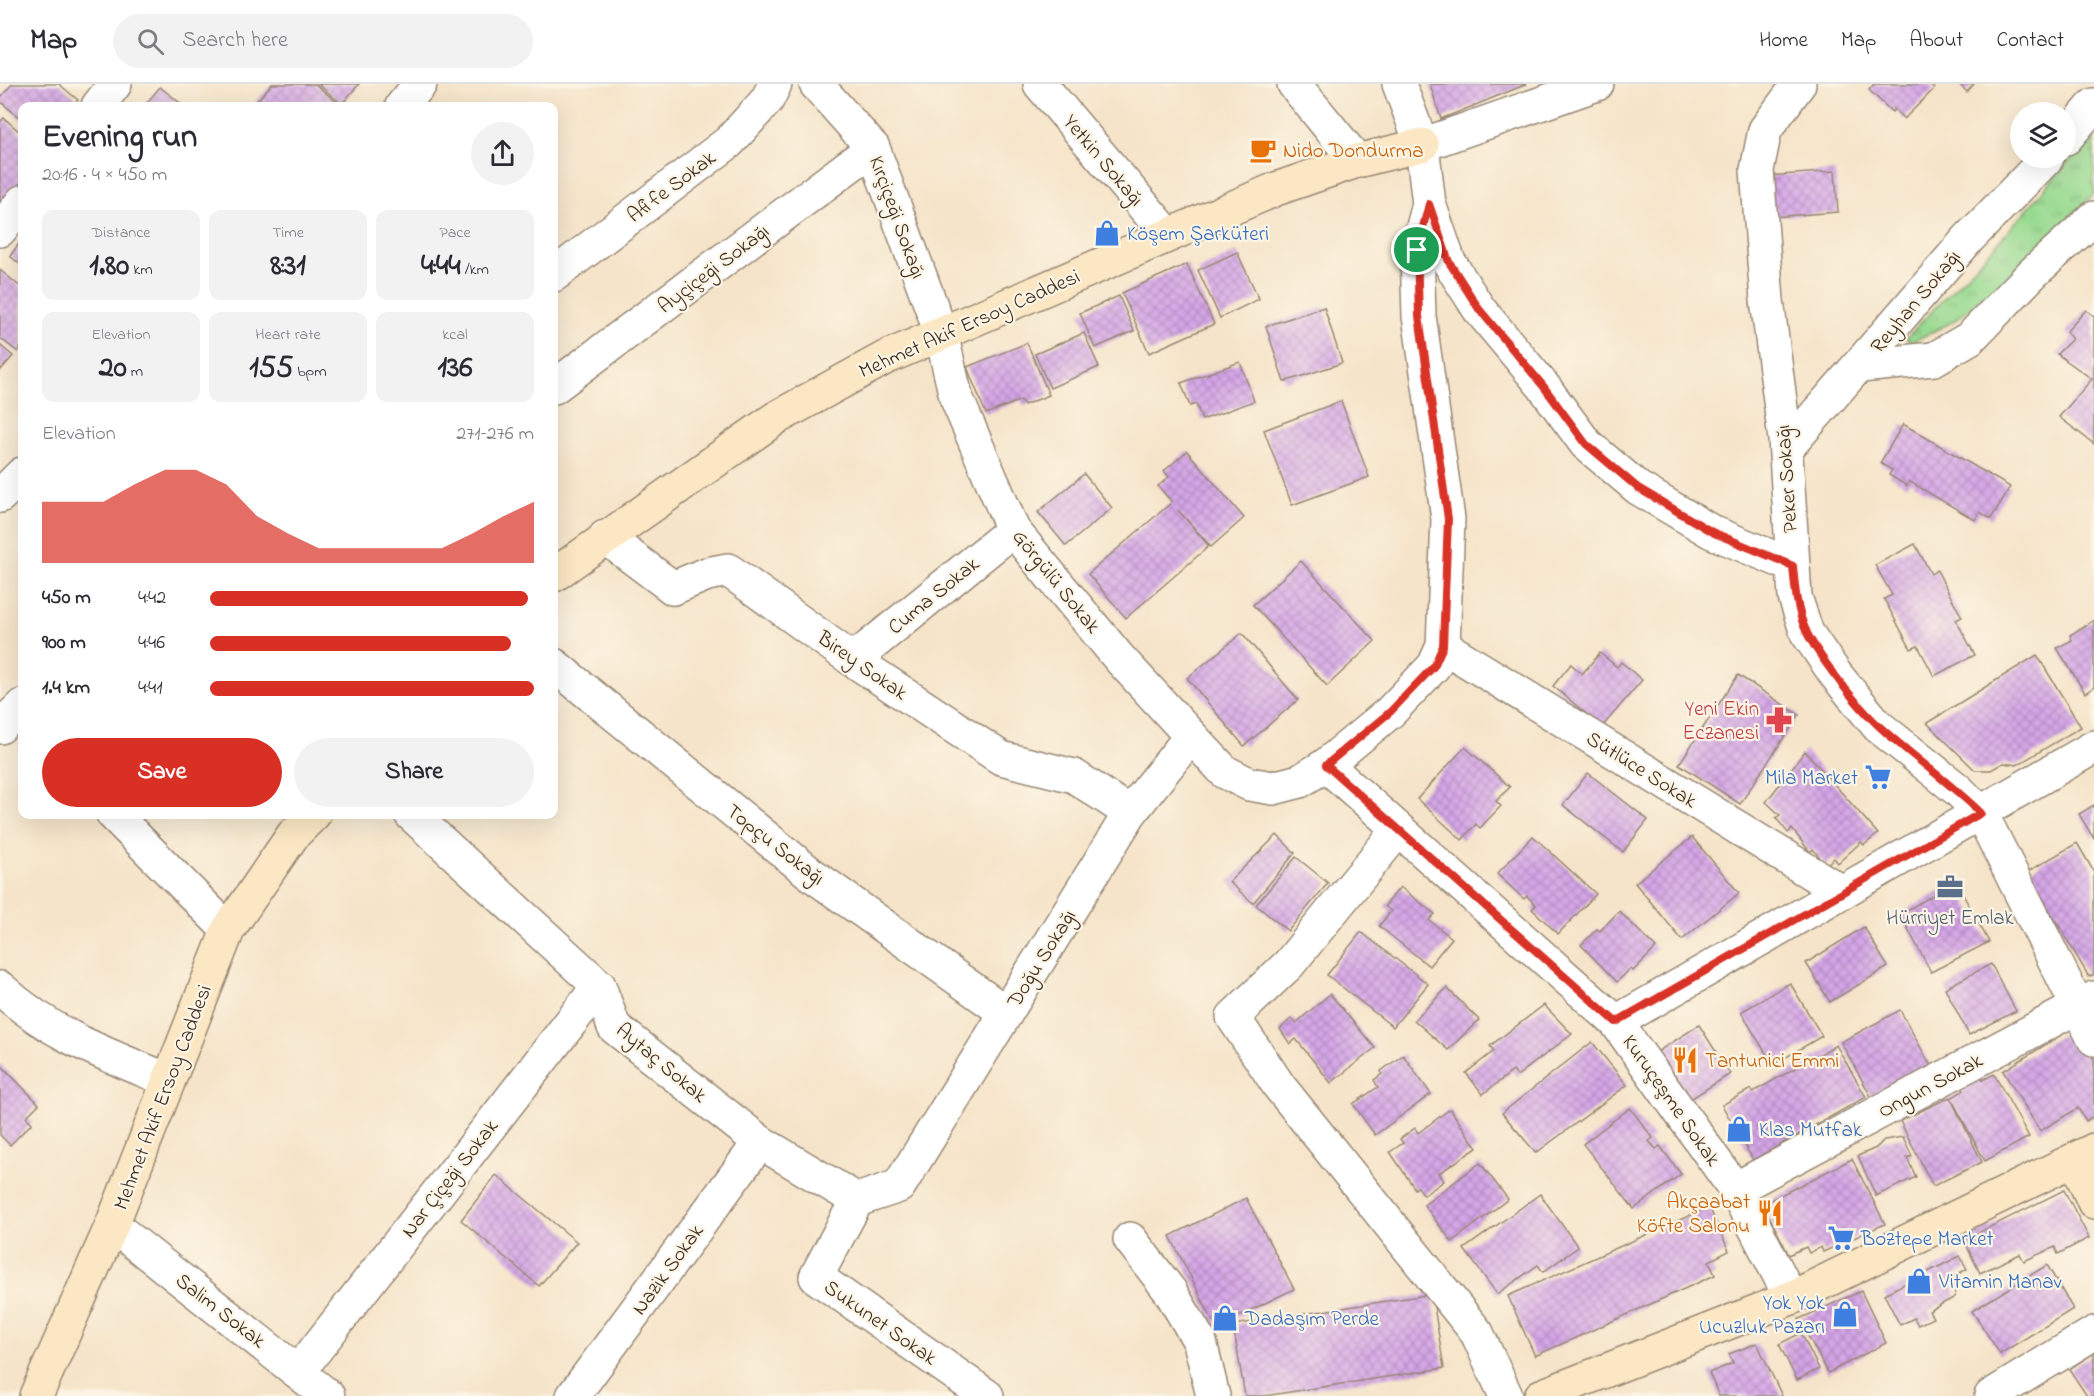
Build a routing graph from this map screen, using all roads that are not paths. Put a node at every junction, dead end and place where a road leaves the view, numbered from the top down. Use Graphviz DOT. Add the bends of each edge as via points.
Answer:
graph roads {
  1 [pos="116,84"];
  2 [pos="420,84"];
  3 [pos="775,84"];
  4 [pos="816,84"];
  5 [pos="1040,84"];
  6 [pos="1294,84"];
  7 [pos="1399,84"];
  8 [pos="1597,84"];
  9 [pos="1784,91"];
  10 [pos="101,102"];
  11 [pos="405,102"];
  12 [pos="2094,105"];
  13 [pos="2076,126"];
  14 [pos="1422,145"];
  15 [pos="873,148"];
  16 [pos="1357,161"];
  17 [pos="2037,168"];
  18 [pos="1429,204"];
  19 [pos="18,207"];
  20 [pos="2094,218"];
  21 [pos="0,230"];
  22 [pos="1168,236"];
  23 [pos="558,272"];
  24 [pos="941,333"];
  25 [pos="1860,366"];
  26 [pos="558,384"];
  27 [pos="1786,449"];
  28 [pos="18,478"];
  29 [pos="0,496"];
  30 [pos="1013,530"];
  31 [pos="605,537"];
  32 [pos="1793,566"];
  33 [pos="558,572"];
  34 [pos="1443,646"];
  35 [pos="853,660"];
  36 [pos="558,668"];
  37 [pos="1191,735"];
  38 [pos="2094,747"];
  39 [pos="1326,765"];
  40 [pos="1130,813"];
  41 [pos="1981,813"];
  42 [pos="118,819"];
  43 [pos="309,819"];
  44 [pos="416,819"];
  45 [pos="1398,830"];
  46 [pos="1842,892"];
  47 [pos="228,930"];
  48 [pos="599,986"];
  49 [pos="0,988"];
  50 [pos="2085,1003"];
  51 [pos="1006,1013"];
  52 [pos="1616,1022"];
  53 [pos="2094,1039"];
  54 [pos="168,1080"];
  55 [pos="760,1142"];
  56 [pos="2084,1155"];
  57 [pos="1735,1189"];
  58 [pos="857,1200"];
  59 [pos="2094,1202"];
  60 [pos="112,1226"];
  61 [pos="1130,1239"];
  62 [pos="1791,1298"];
  63 [pos="2094,1333"];
  64 [pos="299,1371"];
  65 [pos="36,1396"];
  66 [pos="328,1396"];
  67 [pos="573,1396"];
  68 [pos="987,1396"];
  69 [pos="1213,1396"];
  70 [pos="1506,1396"];
  71 [pos="1540,1396"];
  72 [pos="1991,1396"];
  1 -- 10 [label="street"];
  2 -- 11 [label="street"];
  3 -- 23 [label="street, Afife Sokak" via="729,142"];
  4 -- 15 [label="street, Kırçiçeği Sokağı"];
  5 -- 22 [label="street, Yetkin Sokağı"];
  6 -- 16 [label="street"];
  7 -- 14 [label="street"];
  8 -- 14 [label="street"];
  9 -- 27 [label="street, Peker Sokağı" via="1765,130 1757,170 1768,310"];
  12 -- 13 [label="street"];
  14 -- 16 [label="street, Mehmet Akif Ersoy Caddesi"];
  14 -- 18 [label="street"];
  15 -- 24 [label="street, Kırçiçeği Sokağı"];
  15 -- 26 [label="street, Ayçiçeği Sokağı"];
  16 -- 22 [label="street, Mehmet Akif Ersoy Caddesi" via="1275,189"];
  17 -- 25 [label="street, Reyhan Sokağı" via="1968,239"];
  18 -- 32 [label="street" via="1449,262 1473,300 1586,444 1638,488 1712,532"];
  18 -- 34 [label="street" via="1417,250 1419,316 1448,519"];
  19 -- 21 [label="street"];
  20 -- 25 [label="street" via="1970,338 1934,359"];
  22 -- 24 [label="street, Mehmet Akif Ersoy Caddesi"];
  24 -- 30 [label="street, Görgülü Sokak" via="956,397"];
  24 -- 31 [label="street, Mehmet Akif Ersoy Caddesi" via="885,358 776,418"];
  25 -- 27 [label="street, Reyhan Sokağı"];
  27 -- 32 [label="street, Peker Sokağı"];
  28 -- 29 [label="street"];
  30 -- 35 [label="street, Cuma Sokak"];
  30 -- 37 [label="street, Görgülü Sokak" via="1119,658"];
  31 -- 33 [label="street, Mehmet Akif Ersoy Caddesi"];
  31 -- 35 [label="street, Birey Sokak" via="673,588 728,570"];
  32 -- 41 [label="street, Peker Sokağı" via="1796,597 1807,633 1836,675 1878,726"];
  34 -- 39 [label="street, Görgülü Sokak" via="1434,666 1390,712"];
  34 -- 46 [label="street, Sütlüce Sokak"];
  35 -- 40 [label="street, Birey Sokak" via="1001,758 1074,776"];
  36 -- 51 [label="street, Topçu Sokağı" via="811,874"];
  37 -- 39 [label="street, Görgülü Sokak" via="1225,772 1249,783 1273,788 1300,781"];
  37 -- 40 [label="street, Doğu Sokağı"];
  38 -- 41 [label="street"];
  39 -- 45 [label="street, Kuruçeşme Sokak"];
  40 -- 51 [label="street, Doğu Sokağı"];
  41 -- 46 [label="street"];
  41 -- 50 [label="street, Peker Sokağı"];
  42 -- 47 [label="street"];
  43 -- 47 [label="street, Mehmet Akif Ersoy Caddesi" via="293,835"];
  44 -- 48 [label="street, Aytaç Sokak"];
  45 -- 52 [label="street, Kuruçeşme Sokak"];
  45 -- 70 [label="street" via="1289,964 1233,1017 1279,1086 1477,1333"];
  46 -- 52 [label="street"];
  47 -- 54 [label="street, Mehmet Akif Ersoy Caddesi"];
  48 -- 55 [label="street, Aytaç Sokak" via="614,1027"];
  48 -- 64 [label="street, Nar Çiçeği Sokak"];
  49 -- 54 [label="street" via="26,1012 73,1040"];
  50 -- 53 [label="street, Peker Sokağı"];
  50 -- 57 [label="street, Ongun Sokak"];
  51 -- 58 [label="street, Doğu Sokağı" via="899,1186"];
  52 -- 57 [label="street, Kuruçeşme Sokak"];
  54 -- 60 [label="street, Mehmet Akif Ersoy Caddesi"];
  55 -- 58 [label="street, Aytaç Sokak"];
  55 -- 67 [label="street, Nazik Sokak"];
  56 -- 59 [label="street"];
  56 -- 62 [label="street"];
  57 -- 62 [label="street, Kuruçeşme Sokak"];
  58 -- 68 [label="street, Sukunet Sokak" via="816,1277"];
  60 -- 64 [label="street, Salim Sokak"];
  60 -- 65 [label="street, Mehmet Akif Ersoy Caddesi"];
  61 -- 69 [label="street" via="1170,1291 1200,1342"];
  62 -- 71 [label="street"];
  63 -- 72 [label="street"];
  64 -- 66 [label="street, Salim Sokak"];
}
